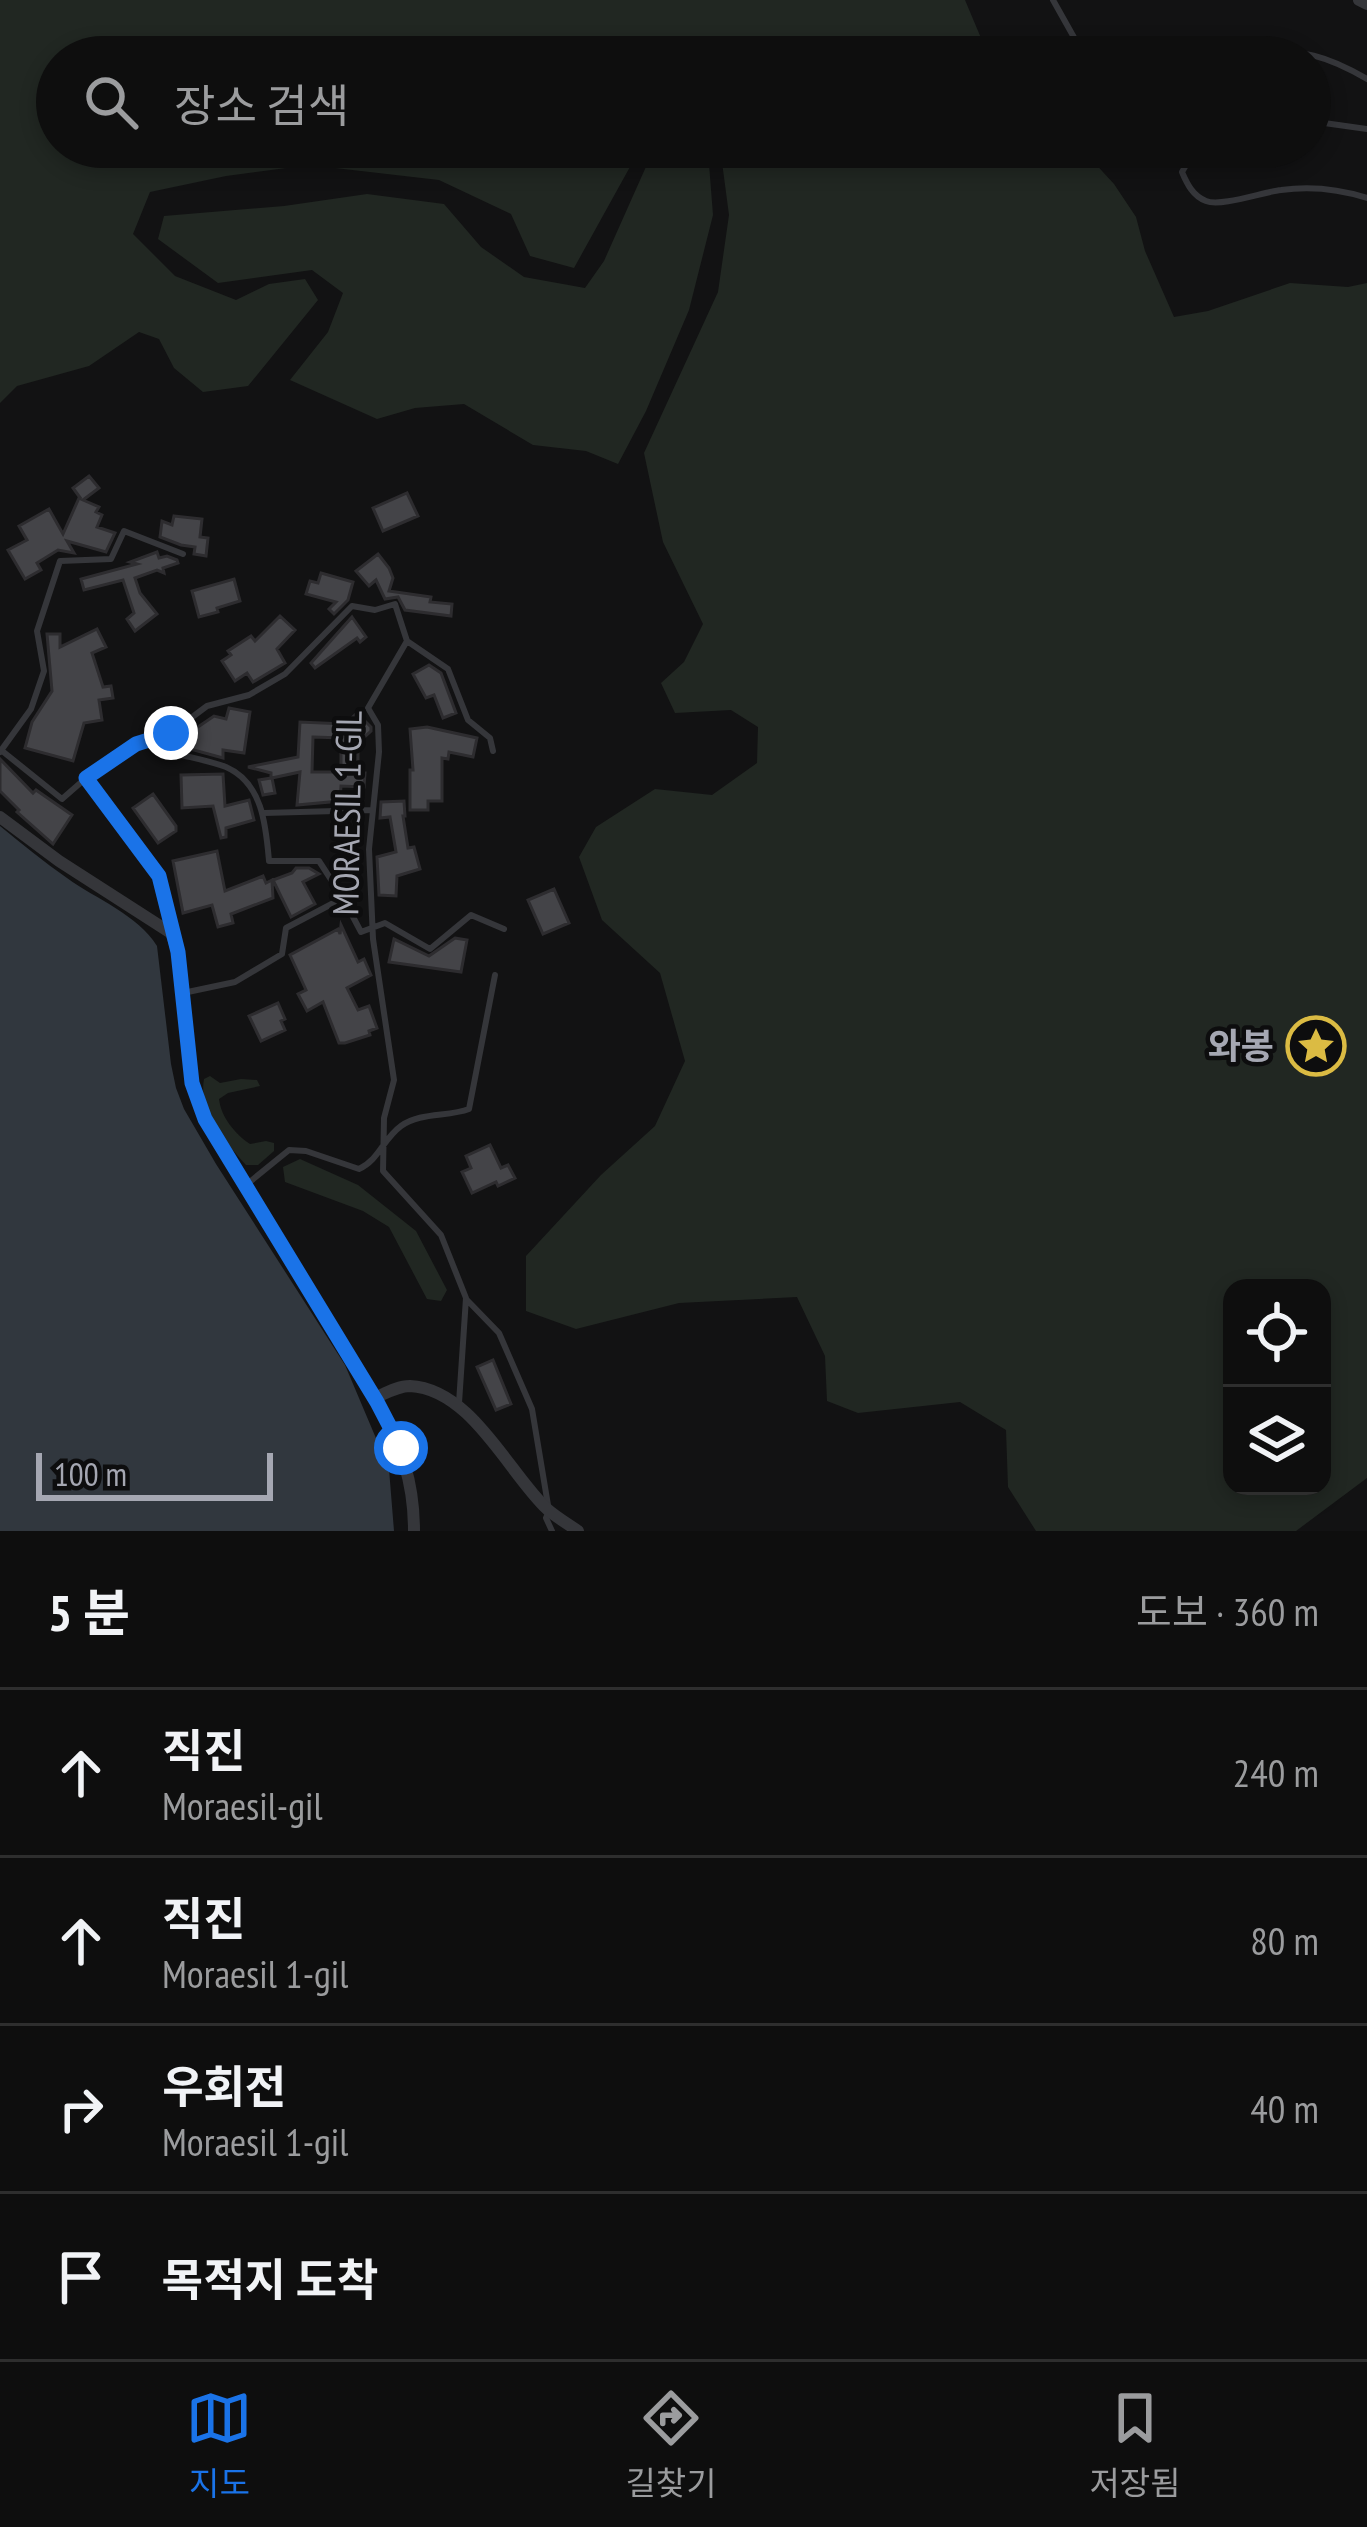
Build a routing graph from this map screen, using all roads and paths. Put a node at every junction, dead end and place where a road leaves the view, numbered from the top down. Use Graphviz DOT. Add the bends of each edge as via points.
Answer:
graph roads {
  1 [pos="1053,0"];
  2 [pos="1359,0"];
  3 [pos="1367,4"];
  4 [pos="1073,36"];
  5 [pos="1331,60"];
  6 [pos="1367,79"];
  7 [pos="1331,124"];
  8 [pos="1367,129"];
  9 [pos="1184,168"];
  10 [pos="1367,198"];
  11 [pos="183,554"];
  12 [pos="407,641"];
  13 [pos="171,733"];
  14 [pos="1,751"];
  15 [pos="493,751"];
  16 [pos="86,778"];
  17 [pos="372,810"];
  18 [pos="264,813"];
  19 [pos="0,818"];
  20 [pos="343,898"];
  21 [pos="373,928"];
  22 [pos="504,929"];
  23 [pos="171,933"];
  24 [pos="495,975"];
  25 [pos="183,993"];
  26 [pos="383,1144"];
  27 [pos="245,1186"];
  28 [pos="466,1298"];
  29 [pos="375,1398"];
  30 [pos="459,1407"];
  31 [pos="549,1510"];
  32 [pos="415,1531"];
  33 [pos="552,1531"];
  34 [pos="578,1531"];
  1 -- 4 [label="lane"];
  2 -- 3 [label="street"];
  5 -- 6 [label="lane"];
  7 -- 8 [label="lane"];
  9 -- 10 [label="lane" via="1208,202 1303,188"];
  11 -- 14 [label="lane" via="124,531 111,559 60,561 37,631 44,671 31,709"];
  12 -- 13 [label="lane" via="395,604 352,606 285,674 207,706"];
  12 -- 15 [label="lane" via="448,669 468,720"];
  12 -- 17 [label="lane, MORAESIL 1-GIL" via="368,708 380,752"];
  13 -- 16 [label="lane" via="136,744"];
  13 -- 18 [label="lane" via="177,754 230,769"];
  14 -- 16 [label="lane" via="62,799"];
  16 -- 23 [label="lane" via="159,876"];
  17 -- 18 [label="lane"];
  17 -- 21 [label="lane, MORAESIL 1-GIL"];
  18 -- 20 [label="lane" via="269,861 319,861"];
  19 -- 23 [label="street"];
  20 -- 21 [label="lane" via="361,932"];
  20 -- 25 [label="lane" via="286,928 282,954 235,982"];
  21 -- 22 [label="lane" via="385,922 430,949 471,915"];
  21 -- 26 [label="lane, MORAESIL 1-GIL" via="394,1080"];
  23 -- 25 [label="street"];
  24 -- 26 [label="lane" via="469,1109 403,1124"];
  25 -- 27 [label="street" via="192,1083"];
  26 -- 27 [label="lane" via="373,1163 359,1168 289,1150"];
  26 -- 28 [label="lane" via="383,1171 441,1235"];
  27 -- 29 [label="street"];
  28 -- 30 [label="lane"];
  28 -- 31 [label="lane" via="499,1333 532,1409"];
  29 -- 30 [label="street" via="413,1386"];
  29 -- 32 [label="street" via="410,1476"];
  30 -- 31 [label="street"];
  31 -- 33 [label="lane"];
  31 -- 34 [label="street"];
}
